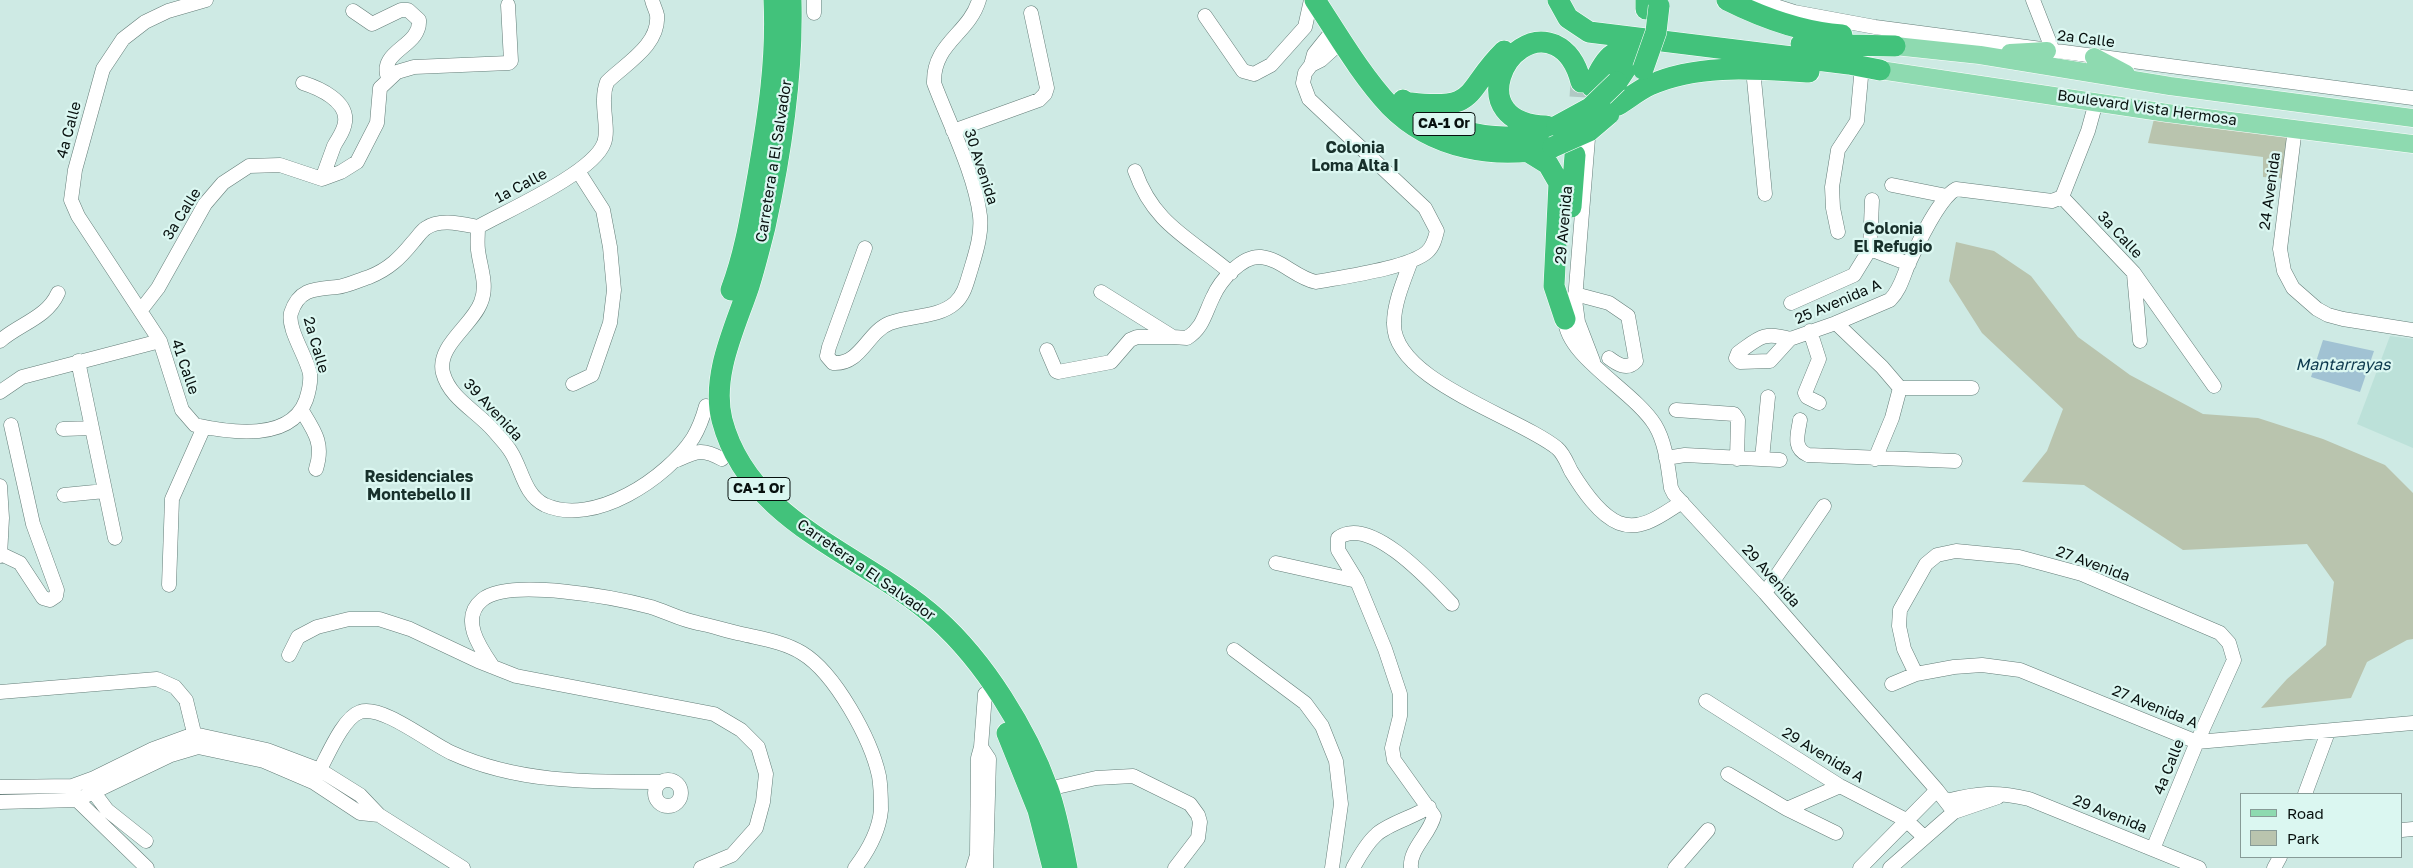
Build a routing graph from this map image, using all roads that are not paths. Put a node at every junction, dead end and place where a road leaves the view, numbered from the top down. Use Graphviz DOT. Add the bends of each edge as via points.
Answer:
graph roads {
  1 [pos="206,0"];
  2 [pos="652,0"];
  3 [pos="774,0"];
  4 [pos="791,0"];
  5 [pos="979,0"];
  6 [pos="1313,0"];
  7 [pos="1331,0"];
  8 [pos="1547,0"];
  9 [pos="1558,0"];
  10 [pos="1571,0"];
  11 [pos="1727,0"];
  12 [pos="1757,0"];
  13 [pos="2033,0"];
  14 [pos="1653,4"];
  15 [pos="508,5"];
  16 [pos="353,11"];
  17 [pos="1031,13"];
  18 [pos="1205,16"];
  19 [pos="1338,35"];
  20 [pos="1921,43"];
  21 [pos="1898,46"];
  22 [pos="1715,48"];
  23 [pos="1575,50"];
  24 [pos="2050,51"];
  25 [pos="1980,55"];
  26 [pos="2094,57"];
  27 [pos="1636,66"];
  28 [pos="1753,69"];
  29 [pos="1890,71"];
  30 [pos="1924,74"];
  31 [pos="1861,77"];
  32 [pos="388,78"];
  33 [pos="2140,81"];
  34 [pos="303,83"];
  35 [pos="1587,84"];
  36 [pos="2413,98"];
  37 [pos="1405,102"];
  38 [pos="2096,102"];
  39 [pos="1616,107"];
  40 [pos="2413,118"];
  41 [pos="2413,124"];
  42 [pos="1557,126"];
  43 [pos="2295,128"];
  44 [pos="953,131"];
  45 [pos="2365,137"];
  46 [pos="2413,144"];
  47 [pos="1527,152"];
  48 [pos="1575,155"];
  49 [pos="578,171"];
  50 [pos="1135,171"];
  51 [pos="322,179"];
  52 [pos="1892,185"];
  53 [pos="1951,192"];
  54 [pos="1766,194"];
  55 [pos="2062,197"];
  56 [pos="1872,200"];
  57 [pos="478,228"];
  58 [pos="1838,232"];
  59 [pos="865,248"];
  60 [pos="1870,249"];
  61 [pos="1411,261"];
  62 [pos="1909,264"];
  63 [pos="1231,273"];
  64 [pos="2134,274"];
  65 [pos="1101,292"];
  66 [pos="58,293"];
  67 [pos="1791,303"];
  68 [pos="1572,306"];
  69 [pos="141,310"];
  70 [pos="1836,323"];
  71 [pos="2413,330"];
  72 [pos="1810,331"];
  73 [pos="1173,337"];
  74 [pos="1790,339"];
  75 [pos="0,341"];
  76 [pos="160,341"];
  77 [pos="2140,342"];
  78 [pos="1048,350"];
  79 [pos="78,361"];
  80 [pos="1594,364"];
  81 [pos="573,384"];
  82 [pos="2214,386"];
  83 [pos="1900,388"];
  84 [pos="1972,388"];
  85 [pos="0,392"];
  86 [pos="1768,397"];
  87 [pos="1819,403"];
  88 [pos="706,406"];
  89 [pos="1676,410"];
  90 [pos="302,411"];
  91 [pos="1800,420"];
  92 [pos="11,425"];
  93 [pos="204,427"];
  94 [pos="92,428"];
  95 [pos="63,429"];
  96 [pos="1666,458"];
  97 [pos="1737,458"];
  98 [pos="722,459"];
  99 [pos="1762,459"];
  100 [pos="1875,459"];
  101 [pos="1780,460"];
  102 [pos="674,461"];
  103 [pos="1955,461"];
  104 [pos="316,469"];
  105 [pos="0,486"];
  106 [pos="105,491"];
  107 [pos="64,495"];
  108 [pos="1682,502"];
  109 [pos="1824,506"];
  110 [pos="115,538"];
  111 [pos="1,555"];
  112 [pos="1276,563"];
  113 [pos="1357,581"];
  114 [pos="169,585"];
  115 [pos="1766,593"];
  116 [pos="1452,604"];
  117 [pos="2229,642"];
  118 [pos="1234,650"];
  119 [pos="289,655"];
  120 [pos="493,667"];
  121 [pos="1916,674"];
  122 [pos="1892,684"];
  123 [pos="0,692"];
  124 [pos="985,694"];
  125 [pos="1706,701"];
  126 [pos="2413,723"];
  127 [pos="2328,732"];
  128 [pos="196,740"];
  129 [pos="2197,742"];
  130 [pos="1014,746"];
  131 [pos="1728,774"];
  132 [pos="317,776"];
  133 [pos="660,782"];
  134 [pos="72,786"];
  135 [pos="1840,786"];
  136 [pos="0,787"];
  137 [pos="90,787"];
  138 [pos="1048,789"];
  139 [pos="2305,793"];
  140 [pos="2007,794"];
  141 [pos="1942,795"];
  142 [pos="77,800"];
  143 [pos="0,802"];
  144 [pos="1429,807"];
  145 [pos="1787,809"];
  146 [pos="1954,812"];
  147 [pos="1906,820"];
  148 [pos="1708,830"];
  149 [pos="1836,833"];
  150 [pos="1924,837"];
  151 [pos="982,839"];
  152 [pos="146,840"];
  153 [pos="2153,849"];
  154 [pos="147,868"];
  155 [pos="463,868"];
  156 [pos="701,868"];
  157 [pos="855,868"];
  158 [pos="973,868"];
  159 [pos="986,868"];
  160 [pos="1053,868"];
  161 [pos="1067,868"];
  162 [pos="1175,868"];
  163 [pos="1332,868"];
  164 [pos="1353,868"];
  165 [pos="1411,868"];
  166 [pos="1675,868"];
  167 [pos="1860,868"];
  168 [pos="1890,868"];
  169 [pos="2200,868"];
  1 -- 69 [label="street, 4a Calle" via="145,22 123,39 103,69 75,170 71,200 78,216"];
  2 -- 49 [label="street, 1a Calle" via="657,15 656,30 646,46 607,82 603,99 606,141 599,155"];
  3 -- 88 [label="highway, Carretera a El Salvador / CA-1 Or" via="772,79 764,141 748,230 709,368"];
  4 -- 138 [label="highway, Carretera a El Salvador / CA-1 Or" via="788,79 769,210 722,371 721,417 739,462 776,506 911,598 957,640 986,676 1015,721"];
  5 -- 44 [label="street, 30 Avenida" via="973,15 941,50 933,69 934,83"];
  6 -- 18 [label="street" via="1305,27 1271,65 1254,74 1243,71"];
  6 -- 19 [label="highway, CA-1 Or"];
  7 -- 37 [label="highway, CA-1 Or" via="1378,72"];
  8 -- 23 [label="highway"];
  9 -- 22 [label="highway" via="1568,18 1589,32"];
  10 -- 21 [label="highway" via="1590,19 1624,25 1754,41"];
  11 -- 21 [label="highway" via="1792,26 1874,38"];
  12 -- 20 [label="street, 2a Calle" via="1811,16 1875,27"];
  13 -- 24 [label="street"];
  14 -- 27 [label="highway, CA-1 Or, bridge" via="1654,38"];
  15 -- 32 [label="street" via="509,63 414,67"];
  16 -- 32 [label="street" via="372,24 401,10 408,10 419,20 416,34 386,63"];
  17 -- 44 [label="street" via="1047,88 1045,94 1039,100"];
  19 -- 47 [label="highway, CA-1 Or" via="1385,100 1425,133 1478,150"];
  19 -- 61 [label="street" via="1314,54 1303,83 1309,98 1430,216 1437,232 1434,243 1427,252"];
  20 -- 21 [label="main road, Boulevard Vista Hermosa"];
  20 -- 24 [label="street, 2a Calle"];
  20 -- 25 [label="main road, Boulevard Vista Hermosa"];
  20 -- 30 [label="main road" via="1913,64 1916,71"];
  21 -- 29 [label="main road" via="1904,60"];
  22 -- 29 [label="highway"];
  22 -- 35 [label="highway" via="1675,52 1621,48 1605,61"];
  23 -- 35 [label="highway" via="1588,70"];
  23 -- 37 [label="highway" via="1556,37 1535,34 1508,47 1475,90 1458,102 1437,106"];
  24 -- 25 [label="main road"];
  24 -- 26 [label="street, 2a Calle"];
  25 -- 33 [label="main road, Boulevard Vista Hermosa"];
  26 -- 33 [label="main road"];
  26 -- 36 [label="street, 2a Calle"];
  27 -- 39 [label="highway, CA-1 Or" via="1626,96"];
  27 -- 42 [label="highway, CA-1 Or, bridge" via="1590,108"];
  28 -- 31 [label="highway"];
  28 -- 39 [label="highway" via="1702,72 1665,79"];
  28 -- 54 [label="street"];
  29 -- 30 [label="main road, Boulevard Vista Hermosa"];
  29 -- 31 [label="highway"];
  30 -- 38 [label="main road, Boulevard Vista Hermosa"];
  31 -- 58 [label="street" via="1857,121 1838,150 1832,187"];
  32 -- 51 [label="street" via="380,88 377,123 357,162"];
  33 -- 40 [label="main road, Boulevard Vista Hermosa"];
  34 -- 51 [label="street" via="319,88 335,100 346,120"];
  35 -- 42 [label="highway" via="1571,58 1560,48 1545,43 1526,46 1504,67 1498,93 1507,113 1526,124"];
  35 -- 68 [label="street, 29 Avenida"];
  37 -- 42 [label="highway, CA-1 Or" via="1435,121 1481,134 1527,136"];
  38 -- 43 [label="main road, Boulevard Vista Hermosa"];
  38 -- 55 [label="street" via="2088,132"];
  39 -- 47 [label="highway, CA-1 Or, bridge" via="1589,131 1552,147"];
  41 -- 45 [label="main road" via="2367,120 2361,126"];
  43 -- 45 [label="main road, Boulevard Vista Hermosa"];
  43 -- 71 [label="street, 24 Avenida" via="2280,259 2293,288 2317,309 2342,319"];
  44 -- 59 [label="street, 30 Avenida" via="975,190 980,218 979,242 965,290 956,303 942,311 888,324 849,360 833,363 827,356 829,347"];
  45 -- 46 [label="main road, Boulevard Vista Hermosa"];
  47 -- 68 [label="highway" via="1548,164 1559,182 1554,286"];
  48 -- 68 [label="highway" via="1564,279"];
  49 -- 57 [label="street, 1a Calle"];
  49 -- 81 [label="street" via="603,210 614,290 610,323 592,375"];
  50 -- 63 [label="street" via="1145,196 1159,215"];
  51 -- 69 [label="street, 3a Calle" via="280,165 249,166 223,183 205,204 158,288"];
  52 -- 53 [label="street"];
  53 -- 55 [label="street" via="2052,201"];
  53 -- 62 [label="street, 25 Avenida A"];
  55 -- 64 [label="street, 3a Calle"];
  56 -- 60 [label="street"];
  57 -- 90 [label="street, 2a Calle" via="457,223 440,223 426,228 396,262 383,270 337,287 313,289 297,300 291,314 310,373 310,389"];
  57 -- 102 [label="street, 39 Avenida" via="484,291 482,302 445,352 441,364 452,394 493,430 511,452 531,494 545,505 571,511 613,503 638,490"];
  60 -- 62 [label="street"];
  60 -- 67 [label="street" via="1854,275"];
  61 -- 63 [label="street" via="1316,282 1261,257 1244,261"];
  61 -- 108 [label="street" via="1393,323 1395,338 1404,353 1418,366 1465,400 1523,426 1557,448 1599,509 1620,524 1646,524"];
  62 -- 70 [label="street, 25 Avenida A" via="1896,294 1890,300"];
  63 -- 73 [label="street" via="1217,290 1194,333 1186,338"];
  64 -- 77 [label="street"];
  64 -- 82 [label="street, 3a Calle"];
  65 -- 73 [label="street"];
  66 -- 75 [label="street" via="54,303 42,313"];
  68 -- 80 [label="street, 29 Avenida" via="1567,335 1581,354"];
  68 -- 80 [label="street" via="1609,303 1628,316 1636,356 1633,365 1618,365 1609,358"];
  69 -- 76 [label="street, 41 Calle"];
  70 -- 72 [label="street, 25 Avenida A"];
  70 -- 83 [label="street" via="1882,366"];
  72 -- 74 [label="street, 25 Avenida A"];
  72 -- 87 [label="street" via="1819,359 1805,393"];
  73 -- 78 [label="street" via="1137,336 1111,362 1058,372"];
  76 -- 79 [label="street"];
  76 -- 93 [label="street, 41 Calle" via="182,410 195,425"];
  79 -- 85 [label="street" via="22,376"];
  79 -- 94 [label="street"];
  80 -- 96 [label="street, 29 Avenida" via="1649,416 1660,435"];
  83 -- 84 [label="street"];
  83 -- 100 [label="street"];
  86 -- 99 [label="street"];
  88 -- 98 [label="highway, Carretera a El Salvador / CA-1 Or"];
  88 -- 102 [label="street, 39 Avenida" via="693,438"];
  89 -- 97 [label="street" via="1734,414 1738,420"];
  90 -- 93 [label="street" via="287,424 271,430"];
  90 -- 104 [label="street" via="320,445"];
  91 -- 100 [label="street" via="1796,443 1804,453"];
  92 -- 111 [label="street" via="33,524 57,590 56,596 50,600 43,598 20,563"];
  93 -- 114 [label="street" via="172,499"];
  94 -- 95 [label="street"];
  94 -- 106 [label="street"];
  96 -- 97 [label="street" via="1685,455"];
  96 -- 108 [label="street, 29 Avenida" via="1671,488"];
  97 -- 99 [label="street"];
  98 -- 102 [label="street, 39 Avenida" via="707,451 695,452"];
  98 -- 124 [label="highway, Carretera a El Salvador / CA-1 Or" via="751,499 773,518 902,606 954,655"];
  99 -- 101 [label="street"];
  100 -- 103 [label="street"];
  105 -- 111 [label="street"];
  106 -- 107 [label="street"];
  106 -- 110 [label="street"];
  108 -- 115 [label="street, 29 Avenida"];
  109 -- 115 [label="street"];
  112 -- 113 [label="street"];
  113 -- 116 [label="street" via="1338,550 1338,538 1344,534 1380,540 1413,564"];
  113 -- 144 [label="street" via="1400,694 1400,716 1392,748 1394,760"];
  115 -- 141 [label="street, 29 Avenida"];
  117 -- 121 [label="street, 27 Avenida" via="2220,634 2082,574 2019,557 1956,551 1937,555 1926,564 1900,610 1899,626 1904,649"];
  117 -- 129 [label="street, 4a Calle" via="2234,660"];
  118 -- 163 [label="street" via="1305,703 1322,726 1336,761 1341,804"];
  119 -- 120 [label="street" via="303,633 332,622 364,617 395,623"];
  120 -- 156 [label="street" via="516,676 569,688 714,714 741,730 758,747 766,774 756,828 732,856"];
  120 -- 157 [label="street" via="473,633 474,611 480,601 504,590 595,594 775,641 803,654 840,693 872,754 879,777 881,812 877,829"];
  121 -- 122 [label="street, 27 Avenida A"];
  121 -- 129 [label="street, 27 Avenida A" via="1982,665 2020,670"];
  123 -- 128 [label="street" via="157,680 175,687 186,700"];
  124 -- 130 [label="highway, Carretera a El Salvador / CA-1 Or"];
  124 -- 151 [label="street" via="978,758"];
  125 -- 135 [label="street, 29 Avenida A"];
  126 -- 127 [label="street, 27 Avenida A"];
  127 -- 129 [label="street, 27 Avenida A"];
  127 -- 139 [label="street"];
  128 -- 132 [label="street"];
  128 -- 137 [label="street" via="152,749"];
  129 -- 153 [label="street, 4a Calle"];
  130 -- 138 [label="highway" via="1035,786"];
  130 -- 160 [label="highway, Carretera a El Salvador / CA-1 Or" via="1038,810"];
  131 -- 145 [label="street"];
  132 -- 133 [label="street" via="346,721 360,712 377,711 451,753 486,766 531,777 570,781"];
  132 -- 155 [label="street" via="360,813 379,815"];
  134 -- 136 [label="street"];
  134 -- 137 [label="street"];
  134 -- 142 [label="street"];
  135 -- 145 [label="street"];
  135 -- 147 [label="street, 29 Avenida A"];
  137 -- 142 [label="street"];
  137 -- 152 [label="street" via="107,810"];
  138 -- 161 [label="highway, Carretera a El Salvador / CA-1 Or"];
  138 -- 162 [label="street" via="1096,778 1133,776 1190,804 1200,822 1198,838"];
  140 -- 141 [label="street, 29 Avenida"];
  140 -- 146 [label="street"];
  140 -- 153 [label="street, 29 Avenida" via="2046,805"];
  141 -- 146 [label="street, 29 Avenida"];
  141 -- 147 [label="street"];
  142 -- 143 [label="street"];
  142 -- 154 [label="street"];
  144 -- 164 [label="street" via="1377,834"];
  144 -- 165 [label="street" via="1434,816 1432,827 1417,847 1410,862"];
  145 -- 149 [label="street"];
  146 -- 150 [label="street"];
  147 -- 150 [label="street, 29 Avenida A"];
  147 -- 167 [label="street"];
  148 -- 166 [label="street"];
  150 -- 168 [label="street"];
  151 -- 158 [label="street"];
  151 -- 159 [label="street"];
  153 -- 169 [label="street, 29 Avenida"];
}
